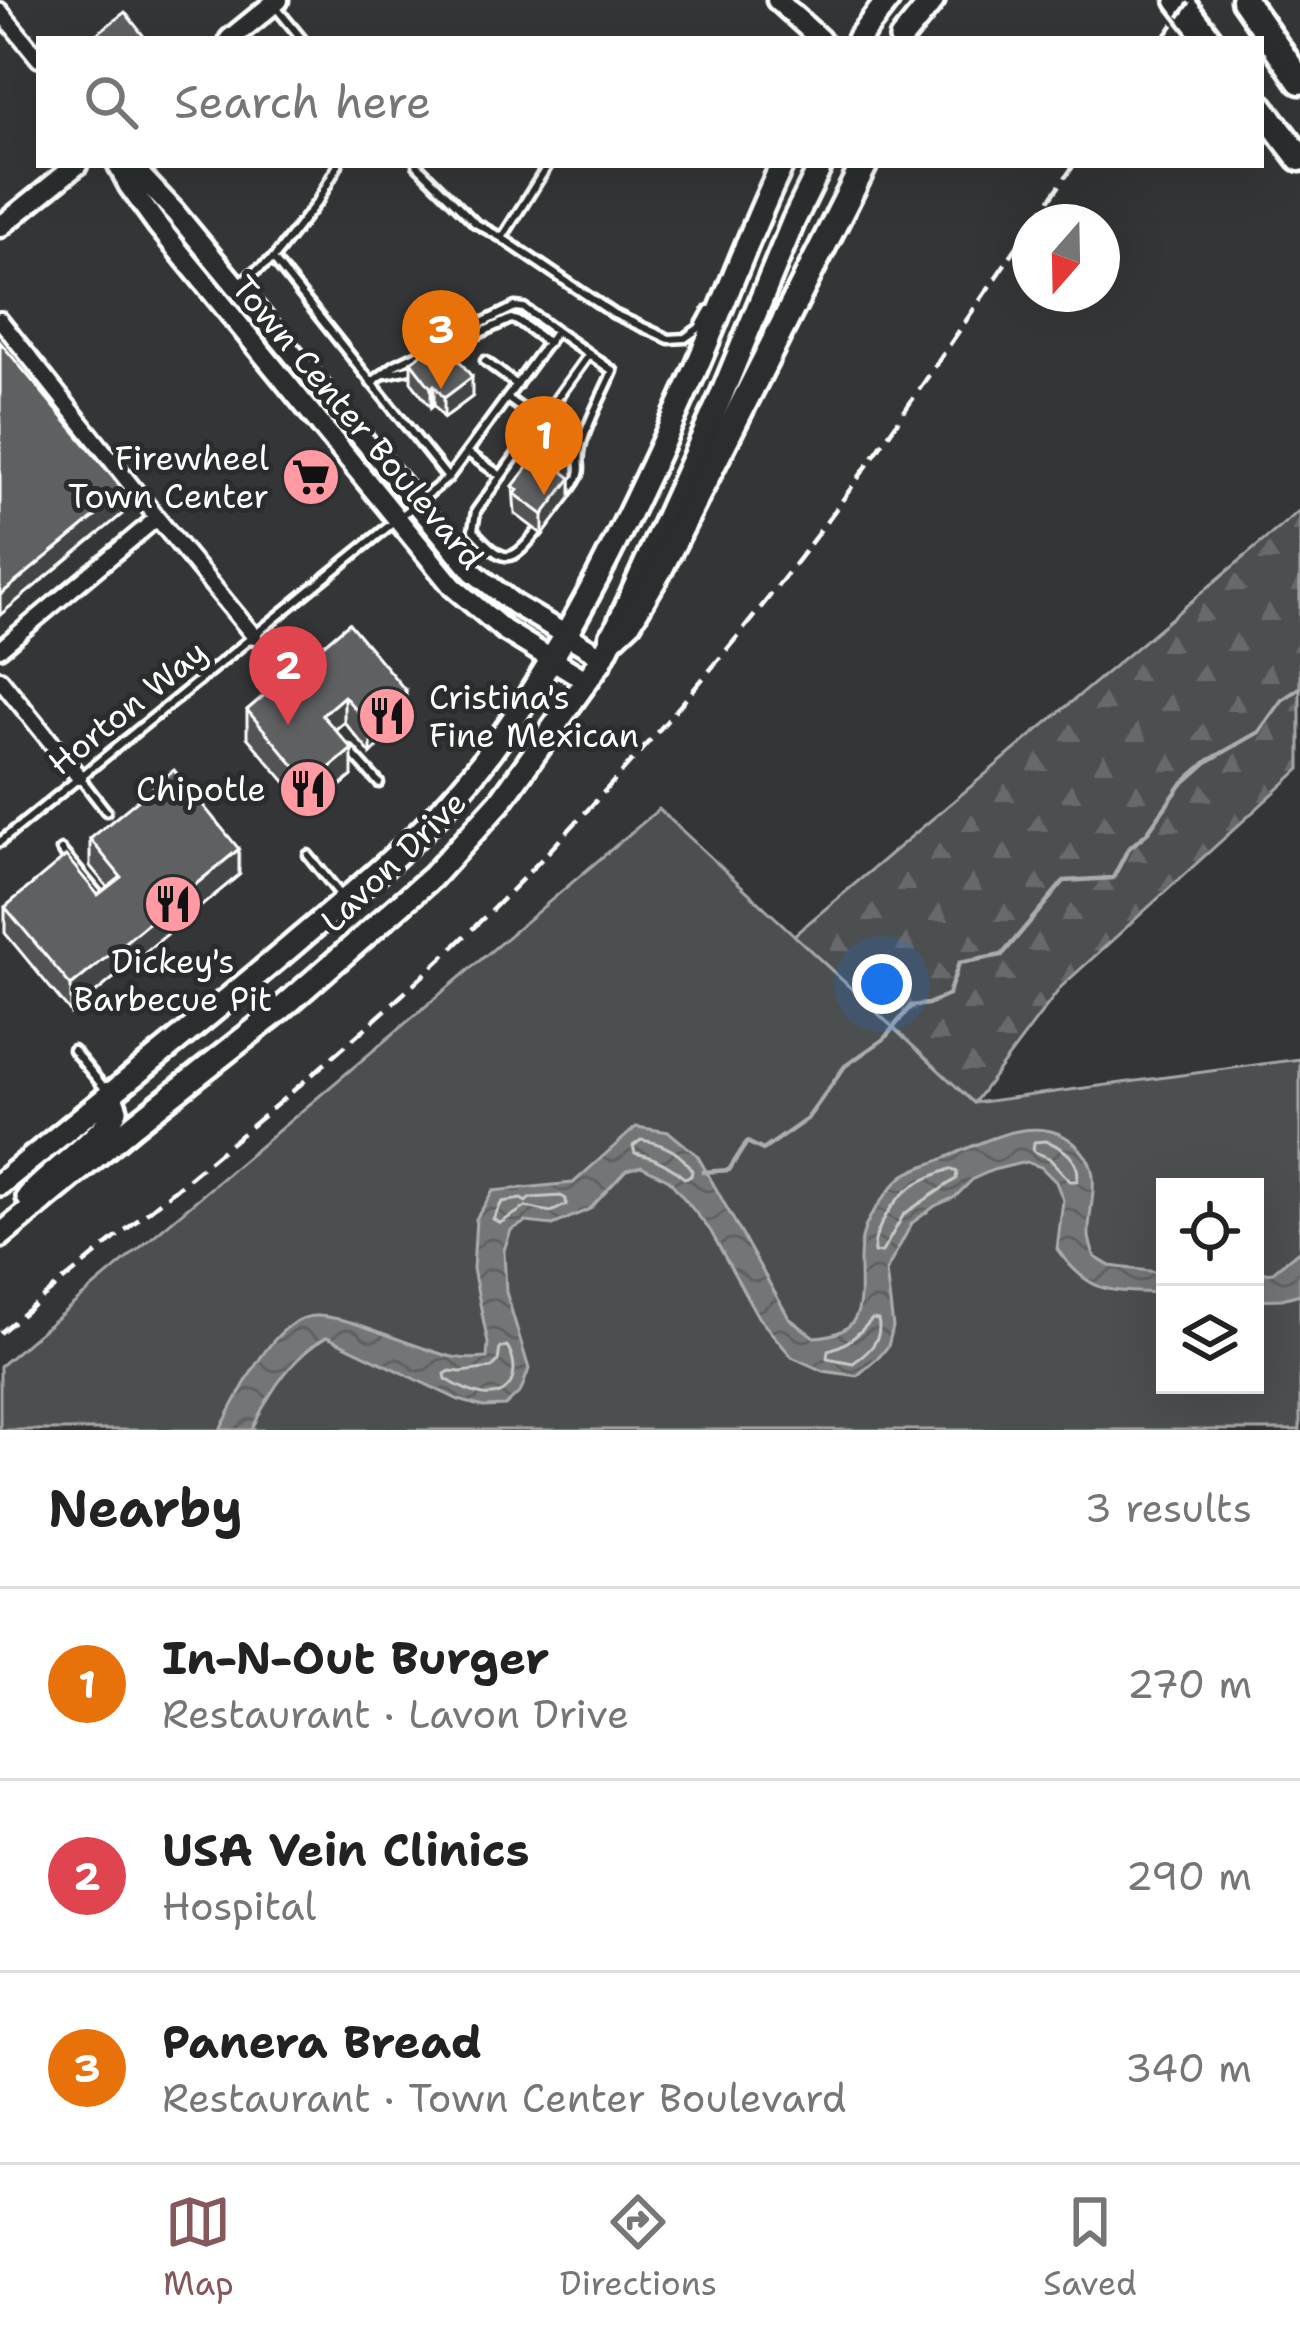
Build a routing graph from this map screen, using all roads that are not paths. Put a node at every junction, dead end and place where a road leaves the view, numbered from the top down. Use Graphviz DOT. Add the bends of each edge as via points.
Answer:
graph roads {
  1 [pos="777,0"];
  2 [pos="888,0"];
  3 [pos="934,0"];
  4 [pos="1179,0"];
  5 [pos="1244,0"];
  6 [pos="273,1"];
  7 [pos="0,11"];
  8 [pos="233,36"];
  9 [pos="300,36"];
  10 [pos="817,36"];
  11 [pos="860,36"];
  12 [pos="904,36"];
  13 [pos="1207,36"];
  14 [pos="36,55"];
  15 [pos="1300,81"];
  16 [pos="1264,111"];
  17 [pos="1264,132"];
  18 [pos="1300,158"];
  19 [pos="73,168"];
  20 [pos="120,168"];
  21 [pos="134,168"];
  22 [pos="336,168"];
  23 [pos="420,168"];
  24 [pos="546,168"];
  25 [pos="781,168"];
  26 [pos="819,168"];
  27 [pos="862,168"];
  28 [pos="1300,170"];
  29 [pos="1,225"];
  30 [pos="502,238"];
  31 [pos="741,257"];
  32 [pos="273,259"];
  33 [pos="236,286"];
  34 [pos="0,320"];
  35 [pos="556,331"];
  36 [pos="548,343"];
  37 [pos="589,355"];
  38 [pos="485,361"];
  39 [pos="385,374"];
  40 [pos="371,383"];
  41 [pos="518,385"];
  42 [pos="507,398"];
  43 [pos="541,422"];
  44 [pos="580,450"];
  45 [pos="468,453"];
  46 [pos="501,476"];
  47 [pos="448,478"];
  48 [pos="416,506"];
  49 [pos="556,507"];
  50 [pos="157,518"];
  51 [pos="397,520"];
  52 [pos="544,522"];
  53 [pos="254,636"];
  54 [pos="566,636"];
  55 [pos="608,646"];
  56 [pos="0,649"];
  57 [pos="552,658"];
  58 [pos="285,668"];
  59 [pos="0,679"];
  60 [pos="587,681"];
  61 [pos="341,741"];
  62 [pos="79,777"];
  63 [pos="379,783"];
  64 [pos="106,811"];
  65 [pos="0,842"];
  66 [pos="61,850"];
  67 [pos="308,855"];
  68 [pos="346,901"];
  69 [pos="105,903"];
  70 [pos="73,1050"];
  71 [pos="110,1094"];
  72 [pos="0,1184"];
  73 [pos="6,1232"];
  1 -- 10 [label="street"];
  2 -- 11 [label="main road"];
  3 -- 12 [label="main road"];
  4 -- 13 [label="highway"];
  5 -- 15 [label="highway"];
  6 -- 8 [label="street"];
  6 -- 9 [label="lane"];
  7 -- 14 [label="street"];
  16 -- 18 [label="highway"];
  17 -- 28 [label="highway"];
  19 -- 29 [label="street"];
  20 -- 51 [label="street, Town Center Boulevard"];
  21 -- 33 [label="street, Town Center Boulevard"];
  22 -- 32 [label="lane"];
  23 -- 30 [label="lane" via="475,223"];
  24 -- 30 [label="lane"];
  25 -- 31 [label="main road, Lavon Drive"];
  26 -- 55 [label="main road, Lavon Drive"];
  27 -- 55 [label="highway" via="658,570"];
  30 -- 31 [label="lane" via="614,314 669,339 699,328"];
  31 -- 54 [label="main road, Lavon Drive" via="687,390"];
  32 -- 33 [label="lane"];
  32 -- 40 [label="lane"];
  33 -- 48 [label="street, Town Center Boulevard"];
  34 -- 50 [label="street"];
  35 -- 36 [label="lane, Horton Way"];
  35 -- 37 [label="lane"];
  35 -- 39 [label="lane" via="515,307"];
  36 -- 39 [label="lane" via="506,320 418,366"];
  36 -- 41 [label="lane, Horton Way"];
  37 -- 43 [label="lane"];
  37 -- 44 [label="lane" via="613,371"];
  38 -- 41 [label="lane"];
  39 -- 40 [label="lane"];
  40 -- 47 [label="lane"];
  41 -- 42 [label="lane, Horton Way"];
  42 -- 43 [label="lane"];
  42 -- 45 [label="lane, Horton Way"];
  43 -- 44 [label="lane"];
  43 -- 46 [label="lane"];
  44 -- 49 [label="lane" via="580,476"];
  45 -- 46 [label="lane"];
  45 -- 47 [label="lane, Horton Way"];
  46 -- 52 [label="lane" via="472,520 486,545 511,557"];
  47 -- 48 [label="lane, Horton Way"];
  48 -- 51 [label="lane, Horton Way"];
  48 -- 54 [label="street, Town Center Boulevard" via="493,590"];
  50 -- 53 [label="street"];
  50 -- 56 [label="street"];
  51 -- 53 [label="lane, Horton Way"];
  51 -- 57 [label="street, Town Center Boulevard" via="480,613"];
  53 -- 58 [label="lane"];
  53 -- 62 [label="lane, Horton Way"];
  54 -- 55 [label="street, Town Center Boulevard"];
  54 -- 57 [label="main road, Lavon Drive"];
  55 -- 60 [label="main road, Lavon Drive"];
  57 -- 60 [label="street, Town Center Boulevard"];
  57 -- 68 [label="main road, Lavon Drive" via="475,771 414,841"];
  59 -- 62 [label="street"];
  60 -- 73 [label="main road, Lavon Drive" via="500,802 432,877"];
  61 -- 63 [label="lane"];
  62 -- 64 [label="lane"];
  62 -- 65 [label="lane, Horton Way"];
  66 -- 69 [label="lane"];
  67 -- 68 [label="lane"];
  68 -- 71 [label="main road, Lavon Drive"];
  70 -- 71 [label="lane"];
  71 -- 72 [label="main road, Lavon Drive"];
  71 -- 73 [label="main road" via="110,1123 30,1195"];
}
